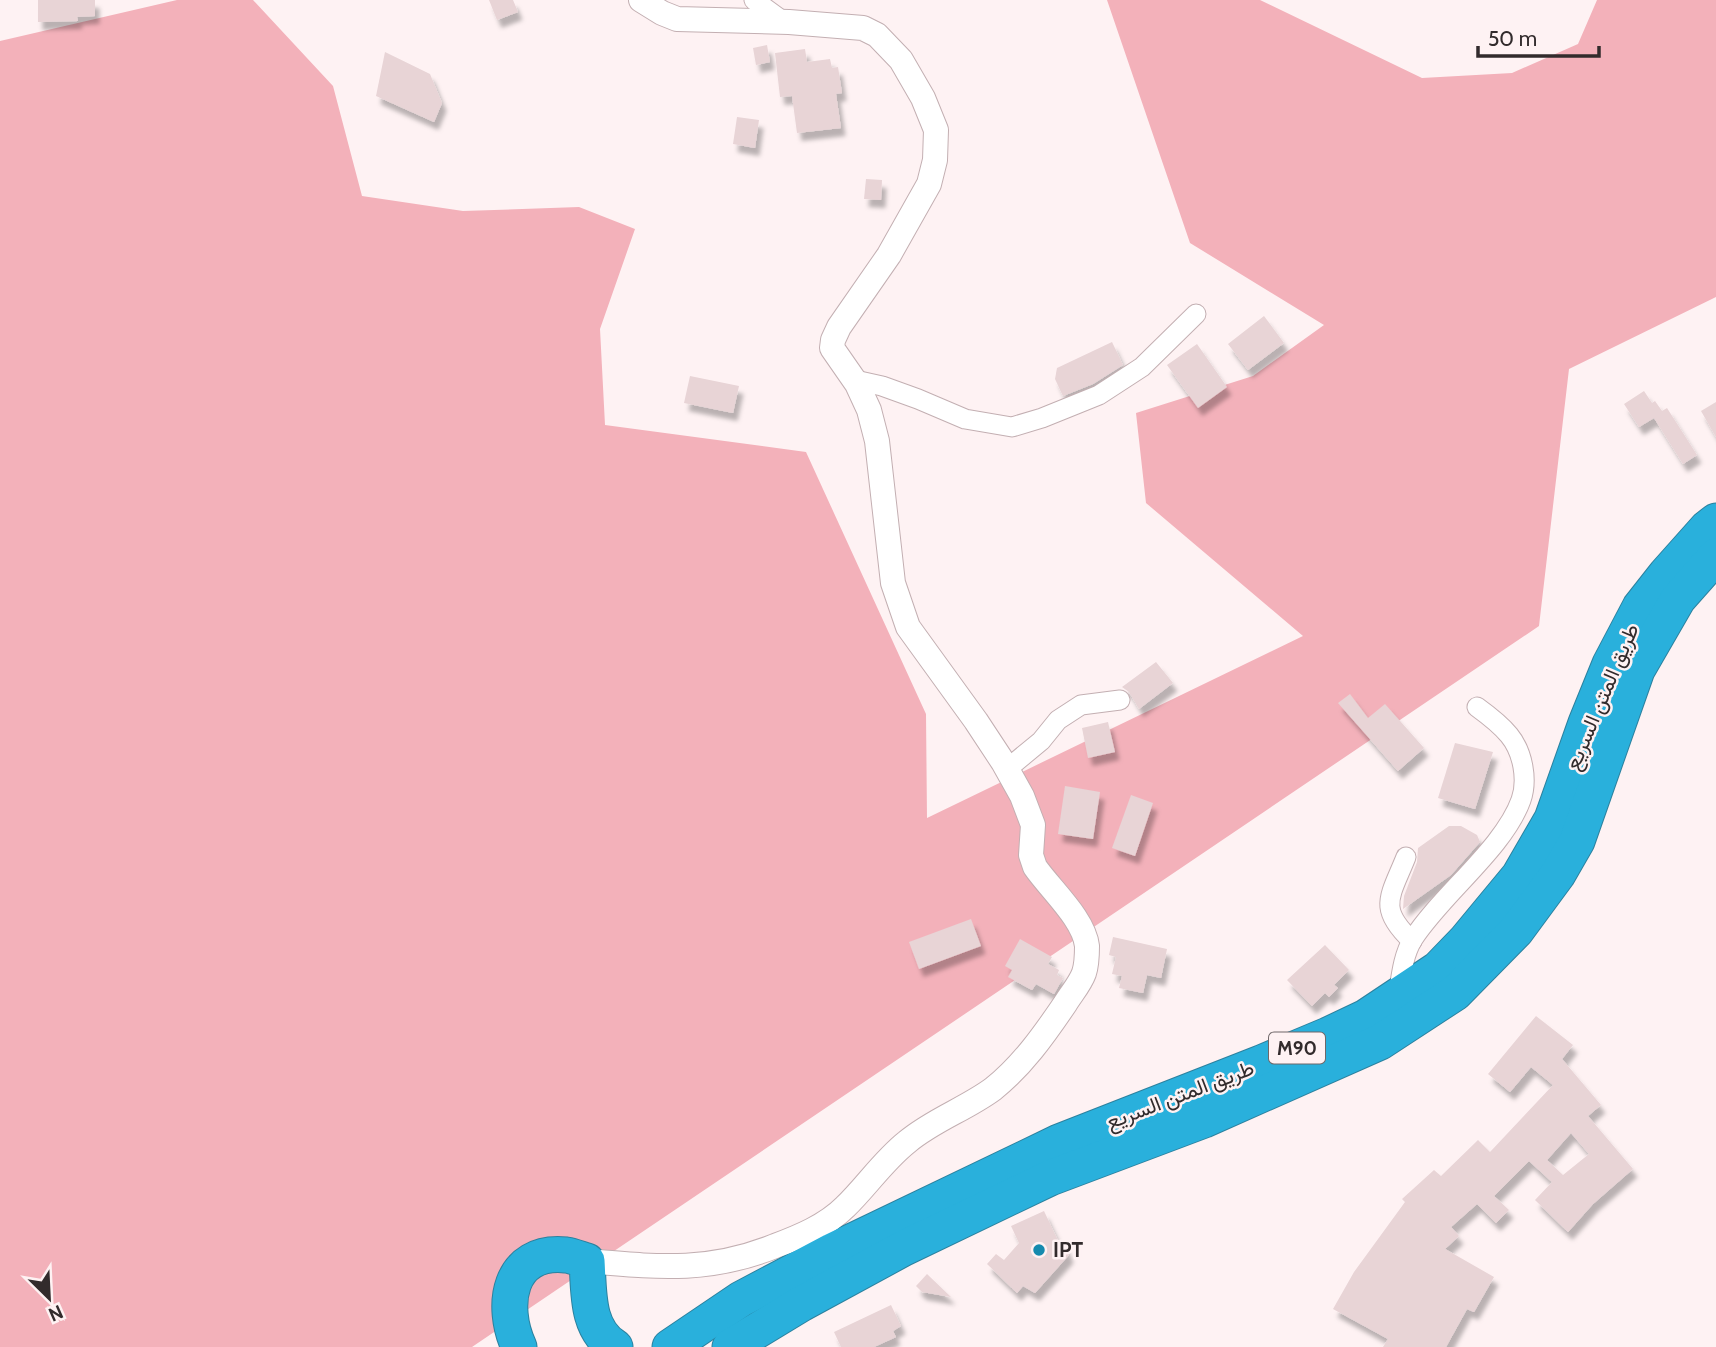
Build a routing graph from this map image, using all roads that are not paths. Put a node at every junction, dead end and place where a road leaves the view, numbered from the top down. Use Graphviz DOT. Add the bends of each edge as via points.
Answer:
graph roads {
  1 [pos="641,0"];
  2 [pos="754,0"];
  3 [pos="784,22"];
  4 [pos="1196,314"];
  5 [pos="855,380"];
  6 [pos="1716,521"];
  7 [pos="1716,556"];
  8 [pos="1120,700"];
  9 [pos="1477,707"];
  10 [pos="1007,769"];
  11 [pos="1406,857"];
  12 [pos="1412,942"];
  13 [pos="1398,997"];
  14 [pos="587,1261"];
  15 [pos="519,1347"];
  16 [pos="615,1347"];
  17 [pos="670,1347"];
  18 [pos="730,1347"];
  1 -- 3 [label="street" via="677,19"];
  2 -- 3 [label="street"];
  3 -- 5 [label="street" via="863,28 877,35 901,60 936,130 936,160 929,184 833,340 836,356"];
  4 -- 5 [label="street" via="1142,367 1099,395 1012,427 965,419 883,386"];
  5 -- 10 [label="street" via="877,441 893,583 908,627"];
  6 -- 13 [label="highway, طريق المتن السريع / M90" via="1640,607 1591,711 1552,820 1519,876 1438,969"];
  7 -- 18 [label="highway, طريق المتن السريع / M90" via="1678,599 1637,670 1577,841 1558,874 1517,931 1455,993 1380,1042 1205,1120 1050,1178 904,1248"];
  8 -- 10 [label="street" via="1081,705 1058,720"];
  9 -- 12 [label="street" via="1497,722 1518,750 1524,777 1521,799 1498,838"];
  10 -- 14 [label="street" via="1031,814 1035,867 1083,929 1087,944 1087,962 1077,986 1020,1065 991,1090 907,1141 846,1206 811,1230 737,1260 703,1266 665,1268"];
  11 -- 12 [label="street" via="1389,905 1396,927"];
  12 -- 13 [label="street"];
  13 -- 17 [label="highway, طريق المتن السريع / M90" via="1366,1017 1261,1063 1024,1158 778,1279"];
  14 -- 15 [label="highway" via="566,1255 536,1259 525,1266 508,1308"];
  14 -- 16 [label="highway" via="595,1326"];
}
